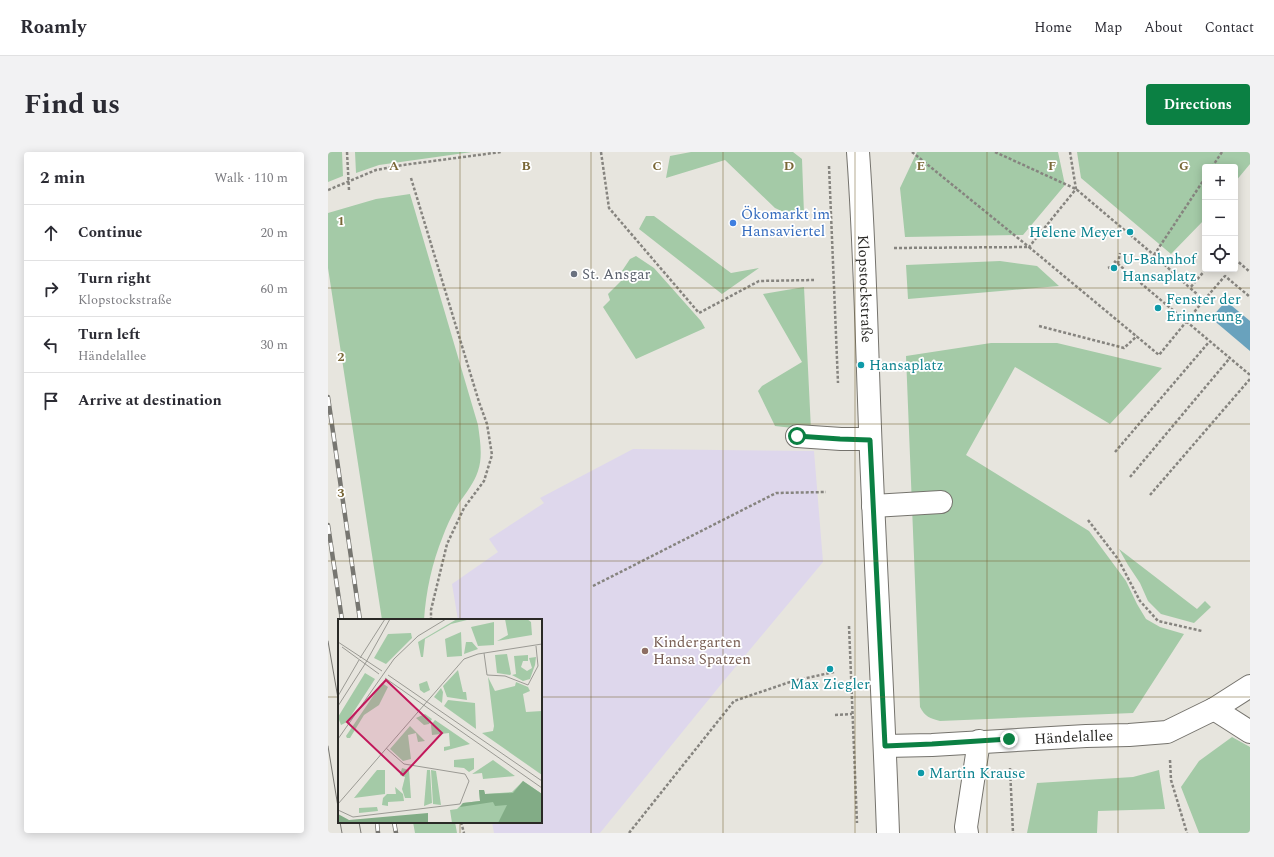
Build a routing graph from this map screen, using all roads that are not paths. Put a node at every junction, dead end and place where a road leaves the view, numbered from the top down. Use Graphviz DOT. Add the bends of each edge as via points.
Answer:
graph roads {
  1 [pos="858,152"];
  2 [pos="797,436"];
  3 [pos="870,440"];
  4 [pos="941,502"];
  5 [pos="873,506"];
  6 [pos="1250,686"];
  7 [pos="1214,709"];
  8 [pos="1250,732"];
  9 [pos="979,741"];
  10 [pos="885,746"];
  11 [pos="888,833"];
  12 [pos="966,833"];
  1 -- 3 [label="street, Klopstockstraße" via="868,342"];
  2 -- 3 [label="street"];
  3 -- 5 [label="street, Klopstockstraße"];
  4 -- 5 [label="street"];
  5 -- 10 [label="street, Klopstockstraße"];
  6 -- 7 [label="street, Händelallee"];
  7 -- 8 [label="street"];
  7 -- 9 [label="street, Händelallee" via="1167,732"];
  9 -- 10 [label="street, Händelallee"];
  9 -- 12 [label="street"];
  10 -- 11 [label="street, Klopstockstraße"];
}
